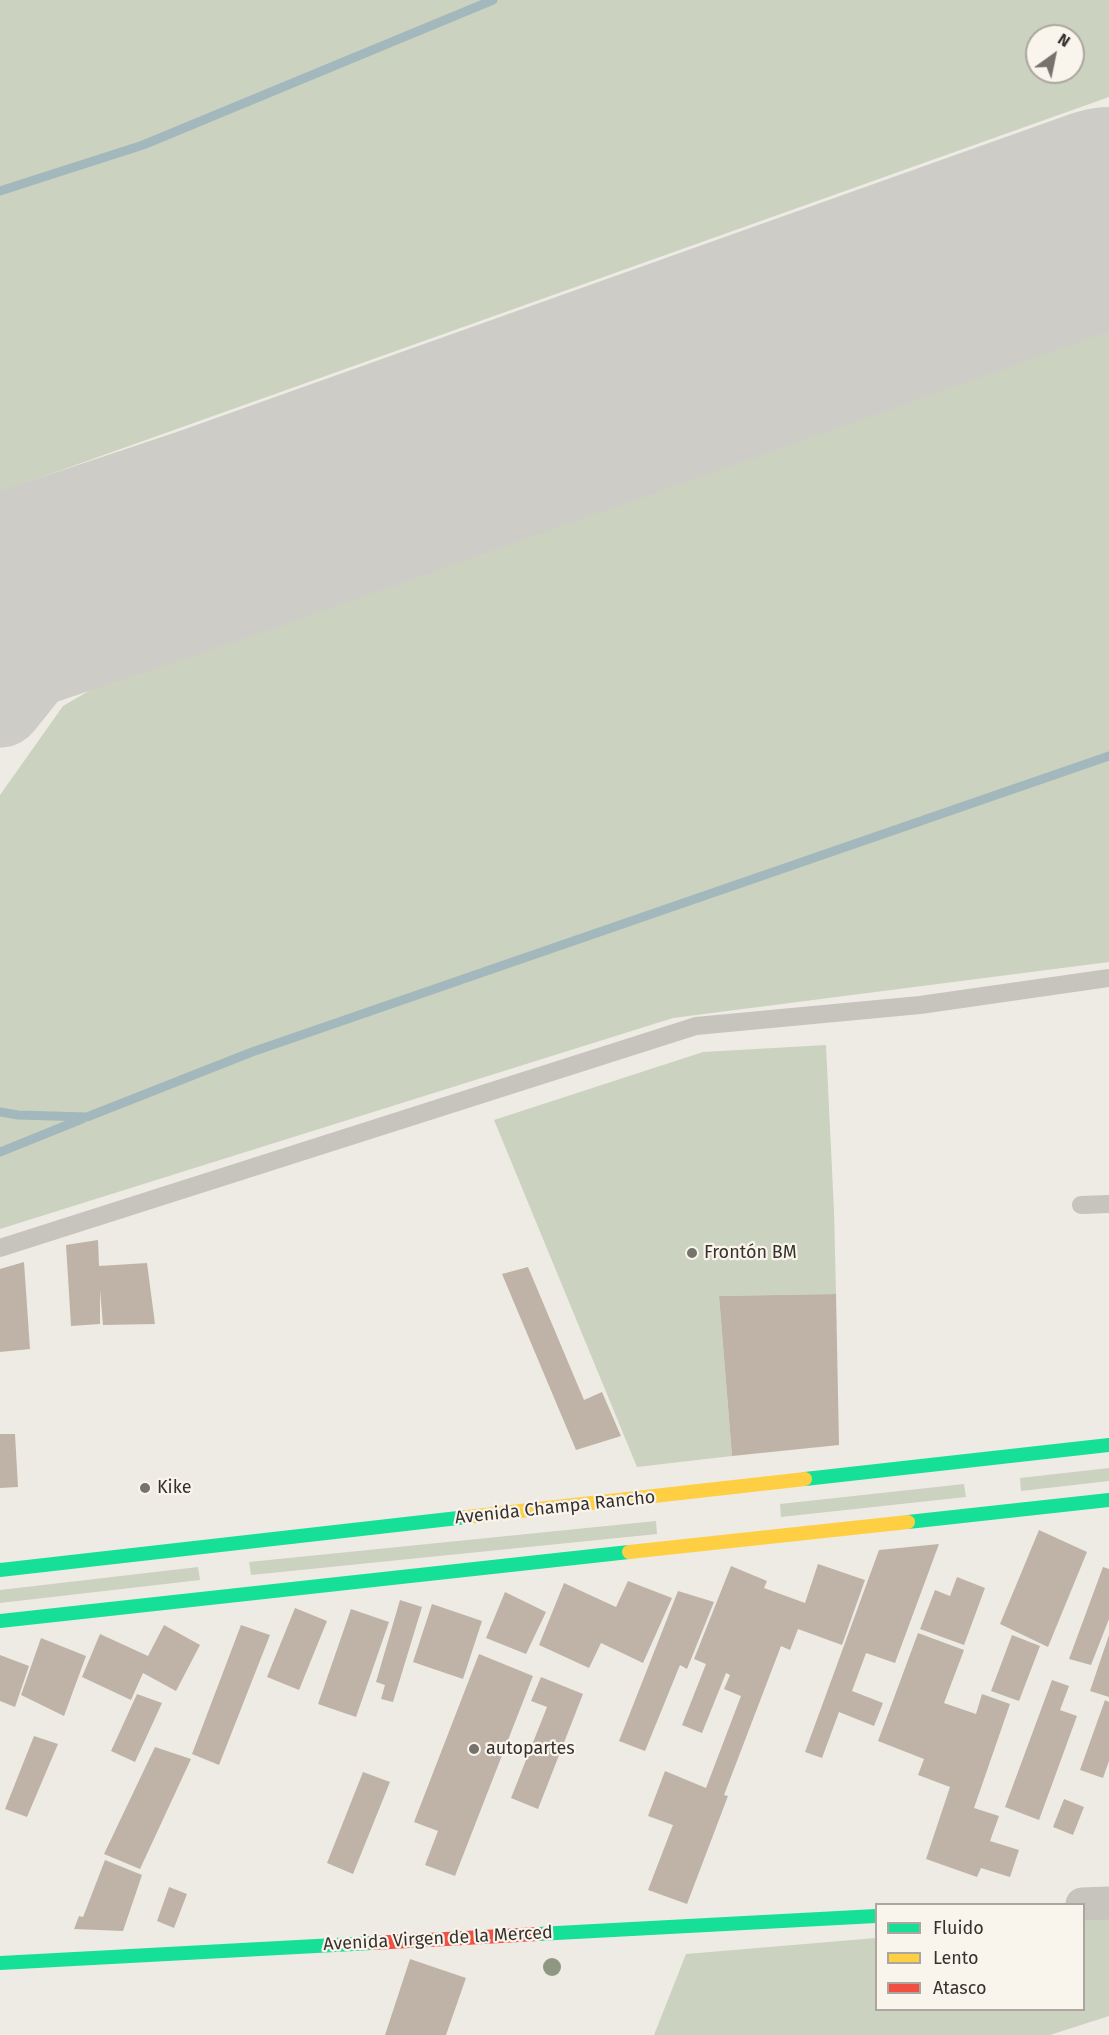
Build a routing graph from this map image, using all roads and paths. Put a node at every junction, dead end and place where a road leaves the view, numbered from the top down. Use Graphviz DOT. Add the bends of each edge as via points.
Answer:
graph roads {
  1 [pos="1109,978"];
  2 [pos="1109,1204"];
  3 [pos="1081,1205"];
  4 [pos="0,1248"];
  5 [pos="1109,1445"];
  6 [pos="1109,1500"];
  7 [pos="0,1570"];
  8 [pos="0,1621"];
  9 [pos="1109,1903"];
  10 [pos="1085,1905"];
  11 [pos="875,1916"];
  12 [pos="0,1963"];
  1 -- 4 [label="lane" via="920,1005 696,1026"];
  2 -- 3 [label="lane"];
  5 -- 7 [label="main road, Avenida Champa Rancho" via="987,1466 221,1551"];
  6 -- 8 [label="main road" via="993,1507"];
  9 -- 10 [label="street"];
  11 -- 12 [label="main road, Avenida Virgen de la Merced"];
}
